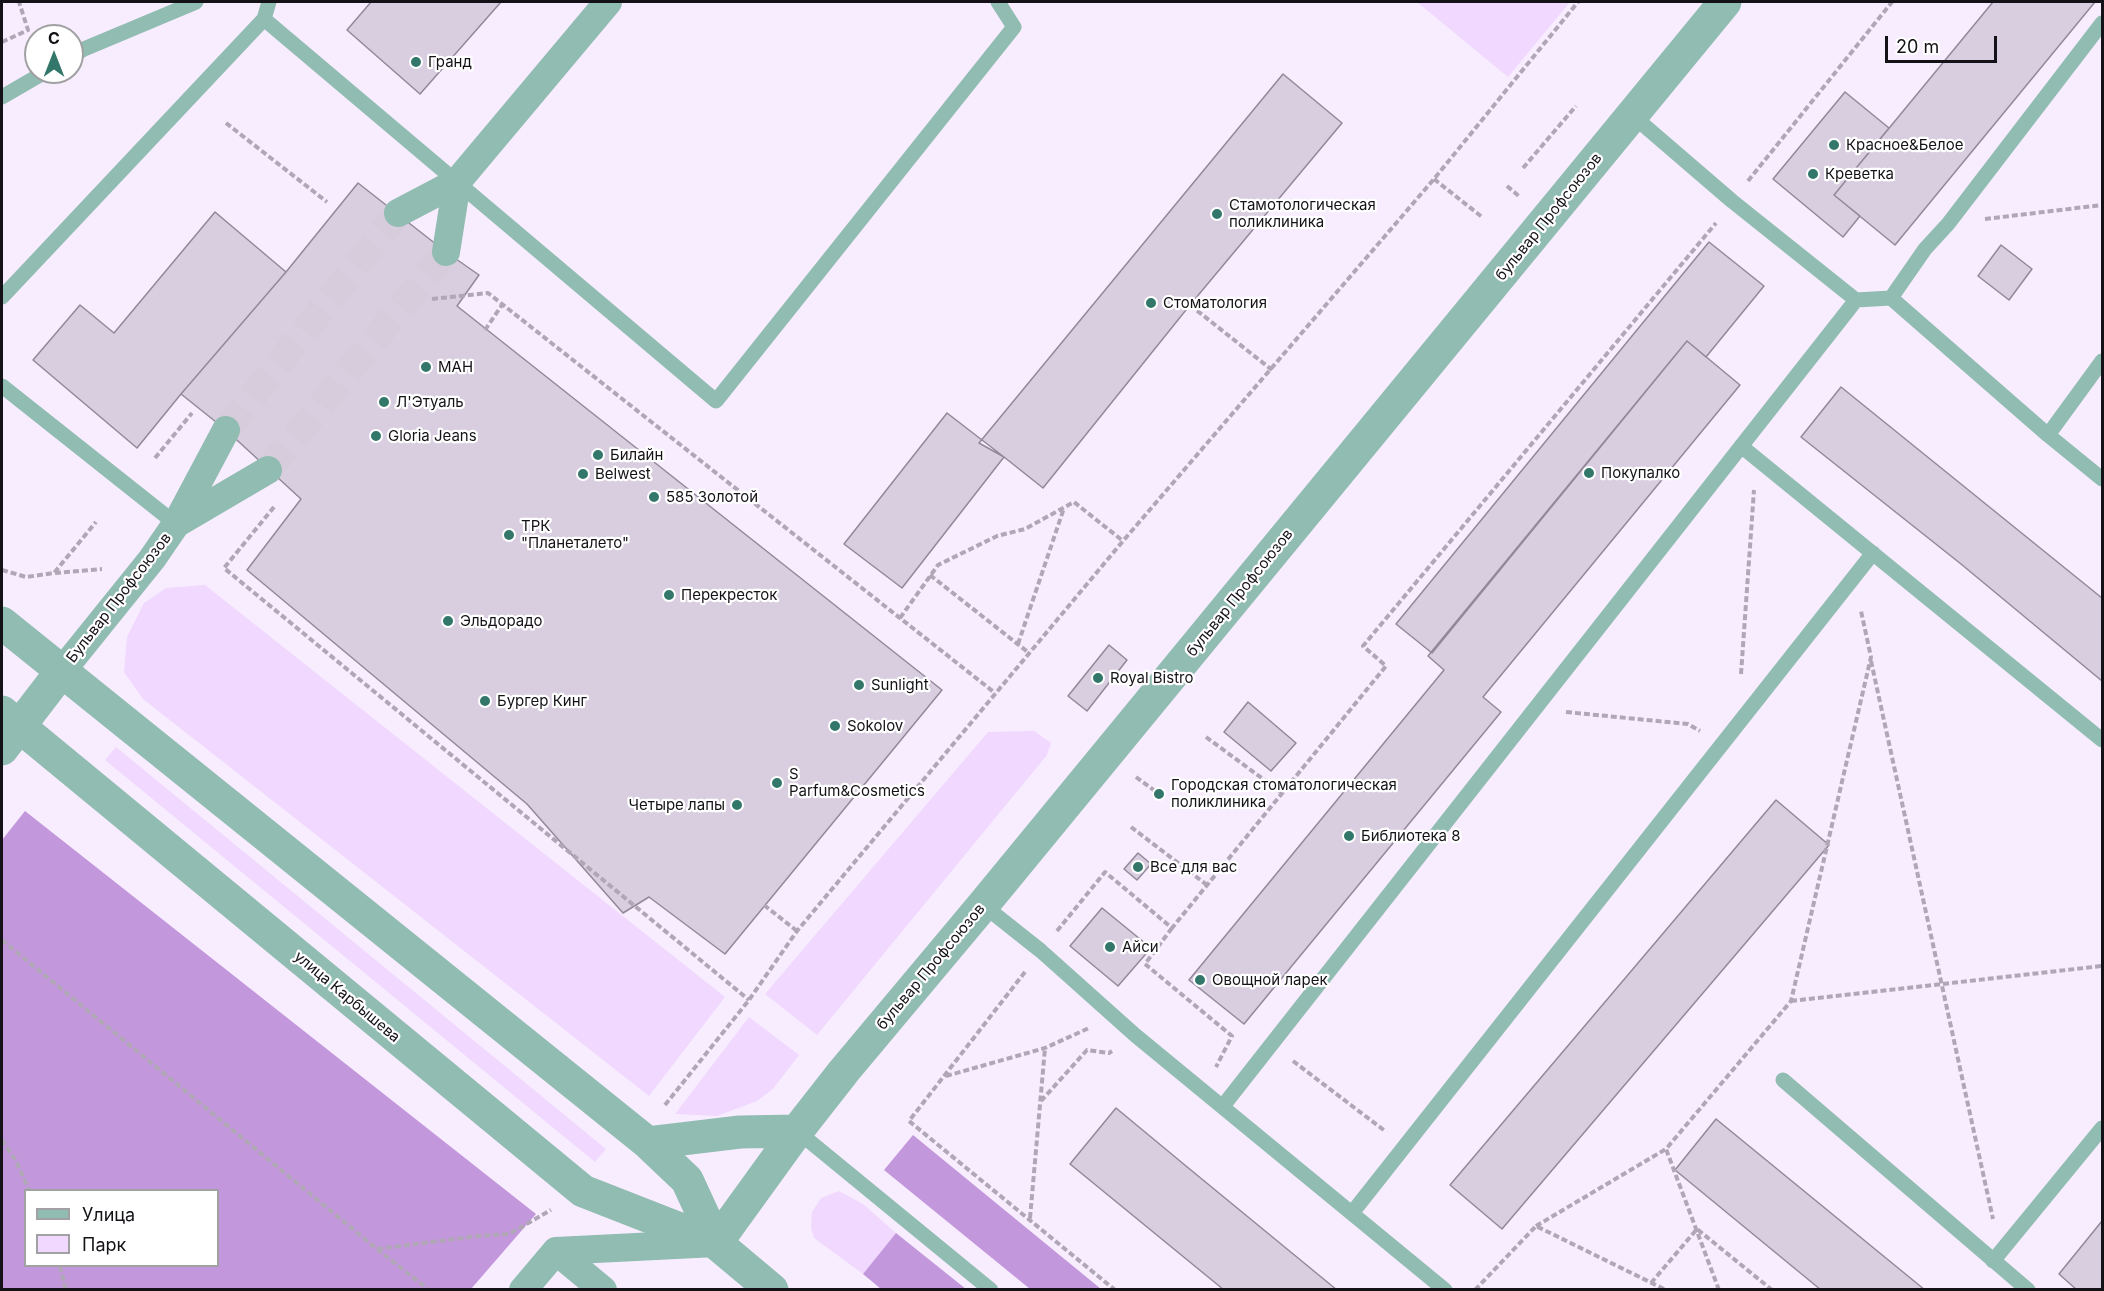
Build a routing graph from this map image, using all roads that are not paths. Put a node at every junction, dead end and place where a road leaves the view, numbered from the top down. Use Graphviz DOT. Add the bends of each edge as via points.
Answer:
graph roads {
  1 [pos="196,2"];
  2 [pos="269,2"];
  3 [pos="608,2"];
  4 [pos="998,2"];
  5 [pos="1725,2"];
  6 [pos="264,19"];
  7 [pos="2103,23"];
  8 [pos="84,49"];
  9 [pos="24,84"];
  10 [pos="2,97"];
  11 [pos="1632,115"];
  12 [pos="457,182"];
  13 [pos="398,213"];
  14 [pos="446,252"];
  15 [pos="2,297"];
  16 [pos="1891,298"];
  17 [pos="1856,300"];
  18 [pos="2103,362"];
  19 [pos="2,387"];
  20 [pos="226,430"];
  21 [pos="2048,435"];
  22 [pos="1741,446"];
  23 [pos="268,470"];
  24 [pos="2103,479"];
  25 [pos="176,524"];
  26 [pos="1878,557"];
  27 [pos="2,623"];
  28 [pos="61,672"];
  29 [pos="8,729"];
  30 [pos="2103,740"];
  31 [pos="983,905"];
  32 [pos="1783,1080"];
  33 [pos="1223,1106"];
  34 [pos="2103,1128"];
  35 [pos="797,1131"];
  36 [pos="648,1143"];
  37 [pos="1352,1213"];
  38 [pos="716,1243"];
  39 [pos="556,1251"];
  40 [pos="1996,1256"];
  41 [pos="523,1290"];
  42 [pos="603,1290"];
  43 [pos="772,1290"];
  44 [pos="991,1290"];
  45 [pos="1445,1290"];
  46 [pos="2028,1290"];
  1 -- 8 [label="lane"];
  2 -- 6 [label="lane"];
  3 -- 12 [label="street"];
  4 -- 12 [label="lane" via="1014,27 716,401"];
  5 -- 11 [label="street, бульвар Профсоюзов"];
  6 -- 12 [label="lane"];
  6 -- 15 [label="lane"];
  7 -- 16 [label="lane"];
  9 -- 10 [label="lane"];
  11 -- 17 [label="lane"];
  11 -- 31 [label="street, бульвар Профсоюзов"];
  12 -- 13 [label="street"];
  12 -- 14 [label="street"];
  16 -- 17 [label="lane"];
  16 -- 21 [label="lane"];
  17 -- 22 [label="lane"];
  18 -- 21 [label="lane"];
  19 -- 25 [label="lane"];
  20 -- 25 [label="street, Бульвар Профсоюзов"];
  21 -- 24 [label="lane"];
  22 -- 26 [label="lane"];
  22 -- 33 [label="lane"];
  23 -- 25 [label="street, Бульвар Профсоюзов"];
  25 -- 28 [label="street, Бульвар Профсоюзов"];
  26 -- 30 [label="lane"];
  26 -- 37 [label="lane" via="1738,723"];
  27 -- 28 [label="street, улица Карбышева"];
  28 -- 29 [label="street"];
  28 -- 36 [label="street, улица Карбышева"];
  29 -- 38 [label="street, улица Карбышева" via="583,1191"];
  31 -- 33 [label="lane"];
  31 -- 35 [label="street, бульвар Профсоюзов"];
  32 -- 40 [label="lane"];
  33 -- 37 [label="lane"];
  34 -- 40 [label="lane"];
  35 -- 36 [label="street" via="740,1132"];
  35 -- 38 [label="street, бульвар Профсоюзов"];
  35 -- 44 [label="lane"];
  36 -- 38 [label="street, улица Карбышева" via="687,1180"];
  37 -- 45 [label="lane"];
  38 -- 39 [label="street"];
  38 -- 43 [label="street, улица Карбышева"];
  39 -- 41 [label="street"];
  39 -- 42 [label="street"];
  40 -- 46 [label="lane"];
}
